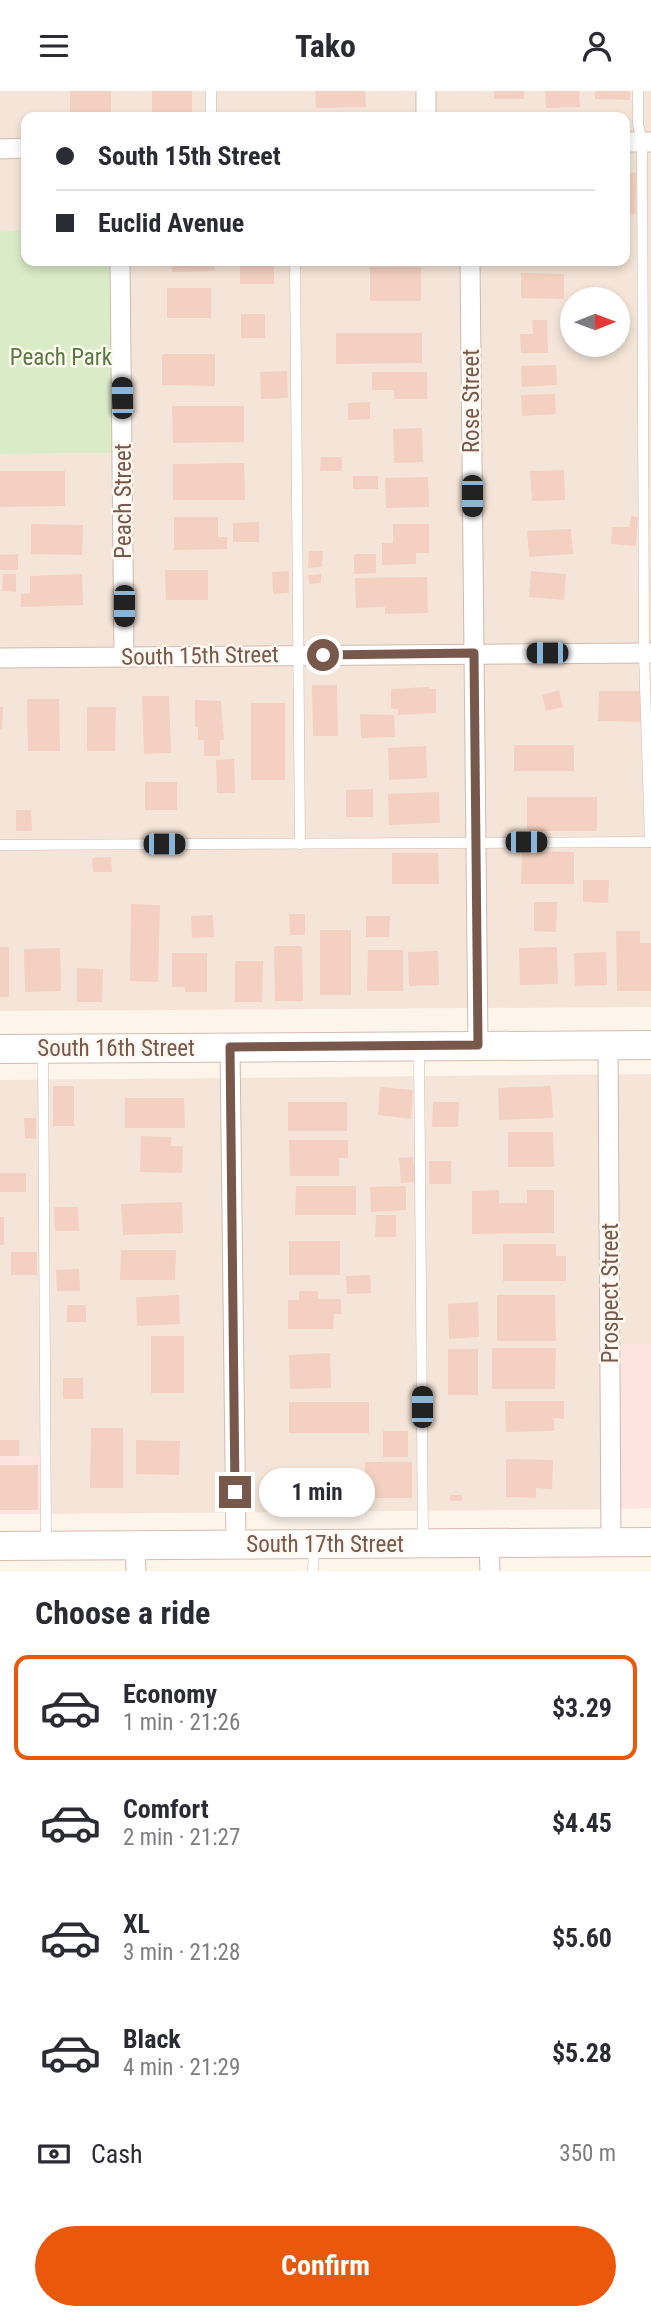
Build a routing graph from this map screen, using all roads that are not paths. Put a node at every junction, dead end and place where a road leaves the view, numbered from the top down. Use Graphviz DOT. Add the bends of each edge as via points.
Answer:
graph roads {
  1 [pos="211,91"];
  2 [pos="426,91"];
  3 [pos="638,91"];
  4 [pos="211,112"];
  5 [pos="426,112"];
  6 [pos="639,142"];
  7 [pos="21,148"];
  8 [pos="0,149"];
  9 [pos="120,266"];
  10 [pos="295,266"];
  11 [pos="470,266"];
  12 [pos="474,653"];
  13 [pos="648,653"];
  14 [pos="298,655"];
  15 [pos="124,657"];
  16 [pos="0,658"];
  17 [pos="651,842"];
  18 [pos="300,843"];
  19 [pos="476,843"];
  20 [pos="0,845"];
  21 [pos="419,1045"];
  22 [pos="478,1045"];
  23 [pos="608,1045"];
  24 [pos="651,1045"];
  25 [pos="230,1047"];
  26 [pos="0,1049"];
  27 [pos="43,1049"];
  28 [pos="611,1542"];
  29 [pos="651,1542"];
  30 [pos="423,1543"];
  31 [pos="489,1543"];
  32 [pos="236,1544"];
  33 [pos="0,1546"];
  34 [pos="46,1546"];
  35 [pos="314,1557"];
  36 [pos="135,1558"];
  37 [pos="490,1571"];
  1 -- 4 [label="lane"];
  2 -- 5 [label="street"];
  3 -- 6 [label="lane"];
  6 -- 13 [label="lane"];
  7 -- 8 [label="street"];
  9 -- 15 [label="street, Peach Street"];
  10 -- 14 [label="lane"];
  11 -- 12 [label="street, Rose Street"];
  12 -- 13 [label="street, South 15th Street"];
  12 -- 14 [label="street, South 15th Street"];
  12 -- 19 [label="street, Rose Street"];
  13 -- 17 [label="lane"];
  14 -- 15 [label="street, South 15th Street"];
  14 -- 18 [label="lane"];
  15 -- 16 [label="street, South 15th Street"];
  17 -- 19 [label="lane"];
  18 -- 19 [label="lane"];
  18 -- 20 [label="lane"];
  19 -- 22 [label="street, Rose Street"];
  21 -- 22 [label="main road, South 16th Street"];
  21 -- 25 [label="main road, South 16th Street"];
  21 -- 30 [label="lane"];
  22 -- 23 [label="main road, South 16th Street"];
  23 -- 24 [label="main road, South 16th Street"];
  23 -- 28 [label="street, Prospect Street"];
  25 -- 27 [label="main road, South 16th Street"];
  25 -- 32 [label="street"];
  26 -- 27 [label="main road, South 16th Street"];
  27 -- 34 [label="lane"];
  28 -- 29 [label="main road, South 17th Street"];
  28 -- 31 [label="main road, South 17th Street"];
  30 -- 31 [label="main road, South 17th Street"];
  30 -- 35 [label="main road, South 17th Street"];
  31 -- 37 [label="street"];
  32 -- 35 [label="main road, South 17th Street"];
  32 -- 36 [label="main road, South 17th Street"];
  33 -- 34 [label="main road, South 17th Street"];
  34 -- 36 [label="main road, South 17th Street"];
}
